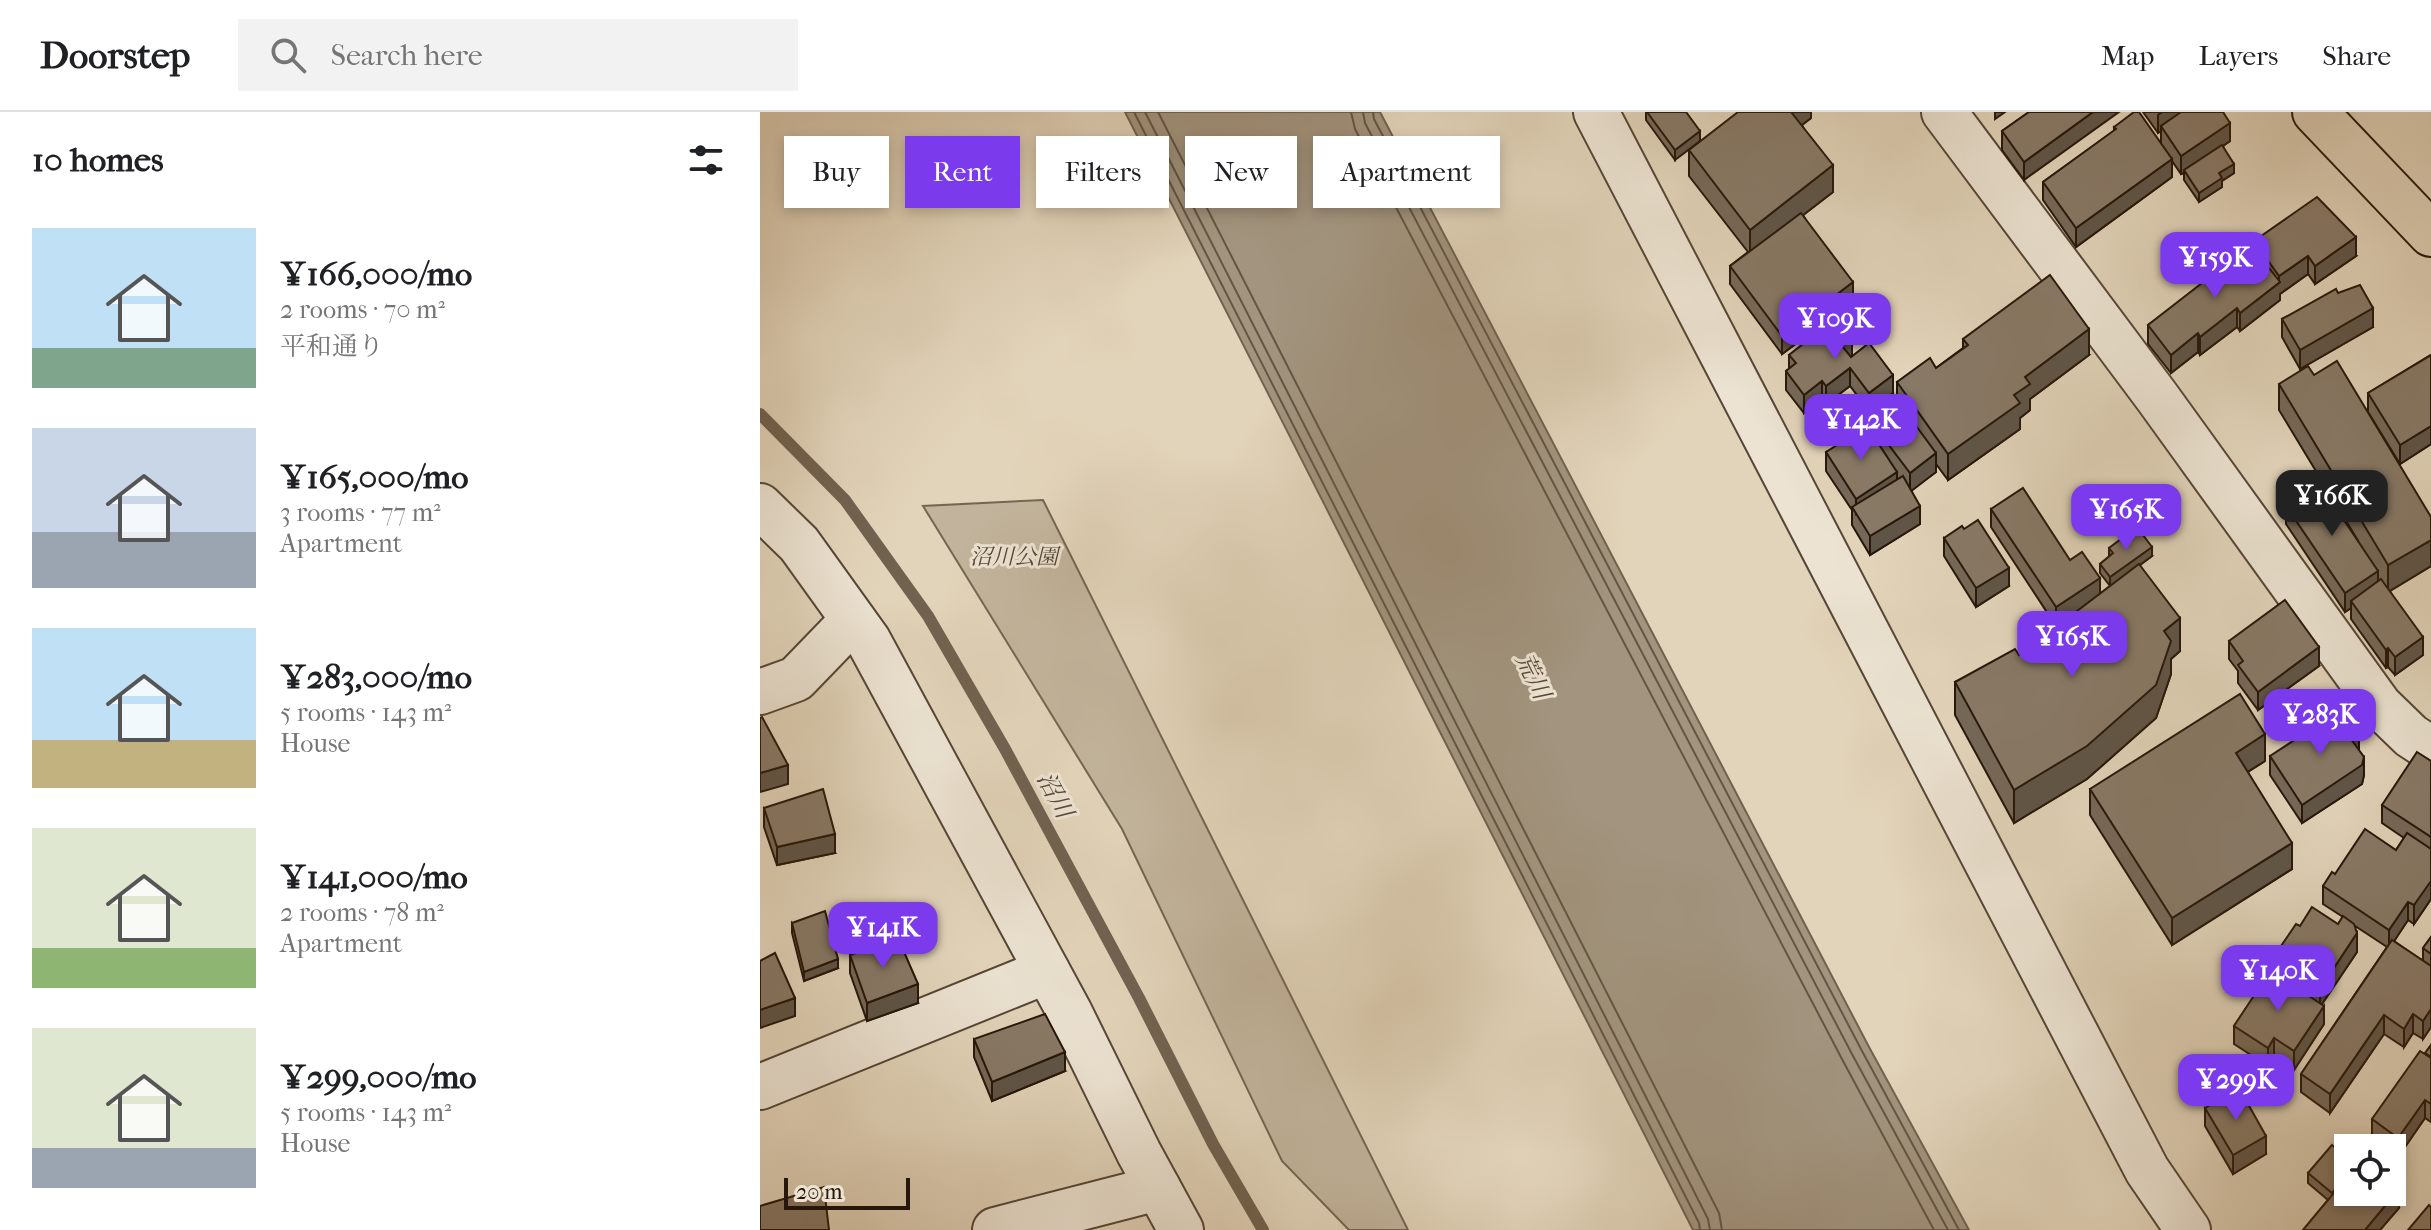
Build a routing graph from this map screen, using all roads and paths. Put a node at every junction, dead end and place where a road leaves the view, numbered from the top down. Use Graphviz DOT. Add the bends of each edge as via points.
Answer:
graph roads {
  1 [pos="1596,112"];
  2 [pos="1944,112"];
  3 [pos="2315,112"];
  4 [pos="2431,234"];
  5 [pos="760,506"];
  6 [pos="853,620"];
  7 [pos="760,692"];
  8 [pos="2431,749"];
  9 [pos="1047,971"];
  10 [pos="760,1087"];
  11 [pos="1158,1188"];
  12 [pos="995,1230"];
  13 [pos="1181,1230"];
  14 [pos="2188,1230"];
  1 -- 14 [label="street" via="2147,1170"];
  2 -- 8 [label="street" via="2380,706"];
  3 -- 4 [label="highway"];
  5 -- 6 [label="street" via="799,544"];
  6 -- 7 [label="street" via="796,679"];
  6 -- 9 [label="street"];
  9 -- 10 [label="street"];
  9 -- 11 [label="street"];
  11 -- 12 [label="street"];
  11 -- 13 [label="street"];
}
